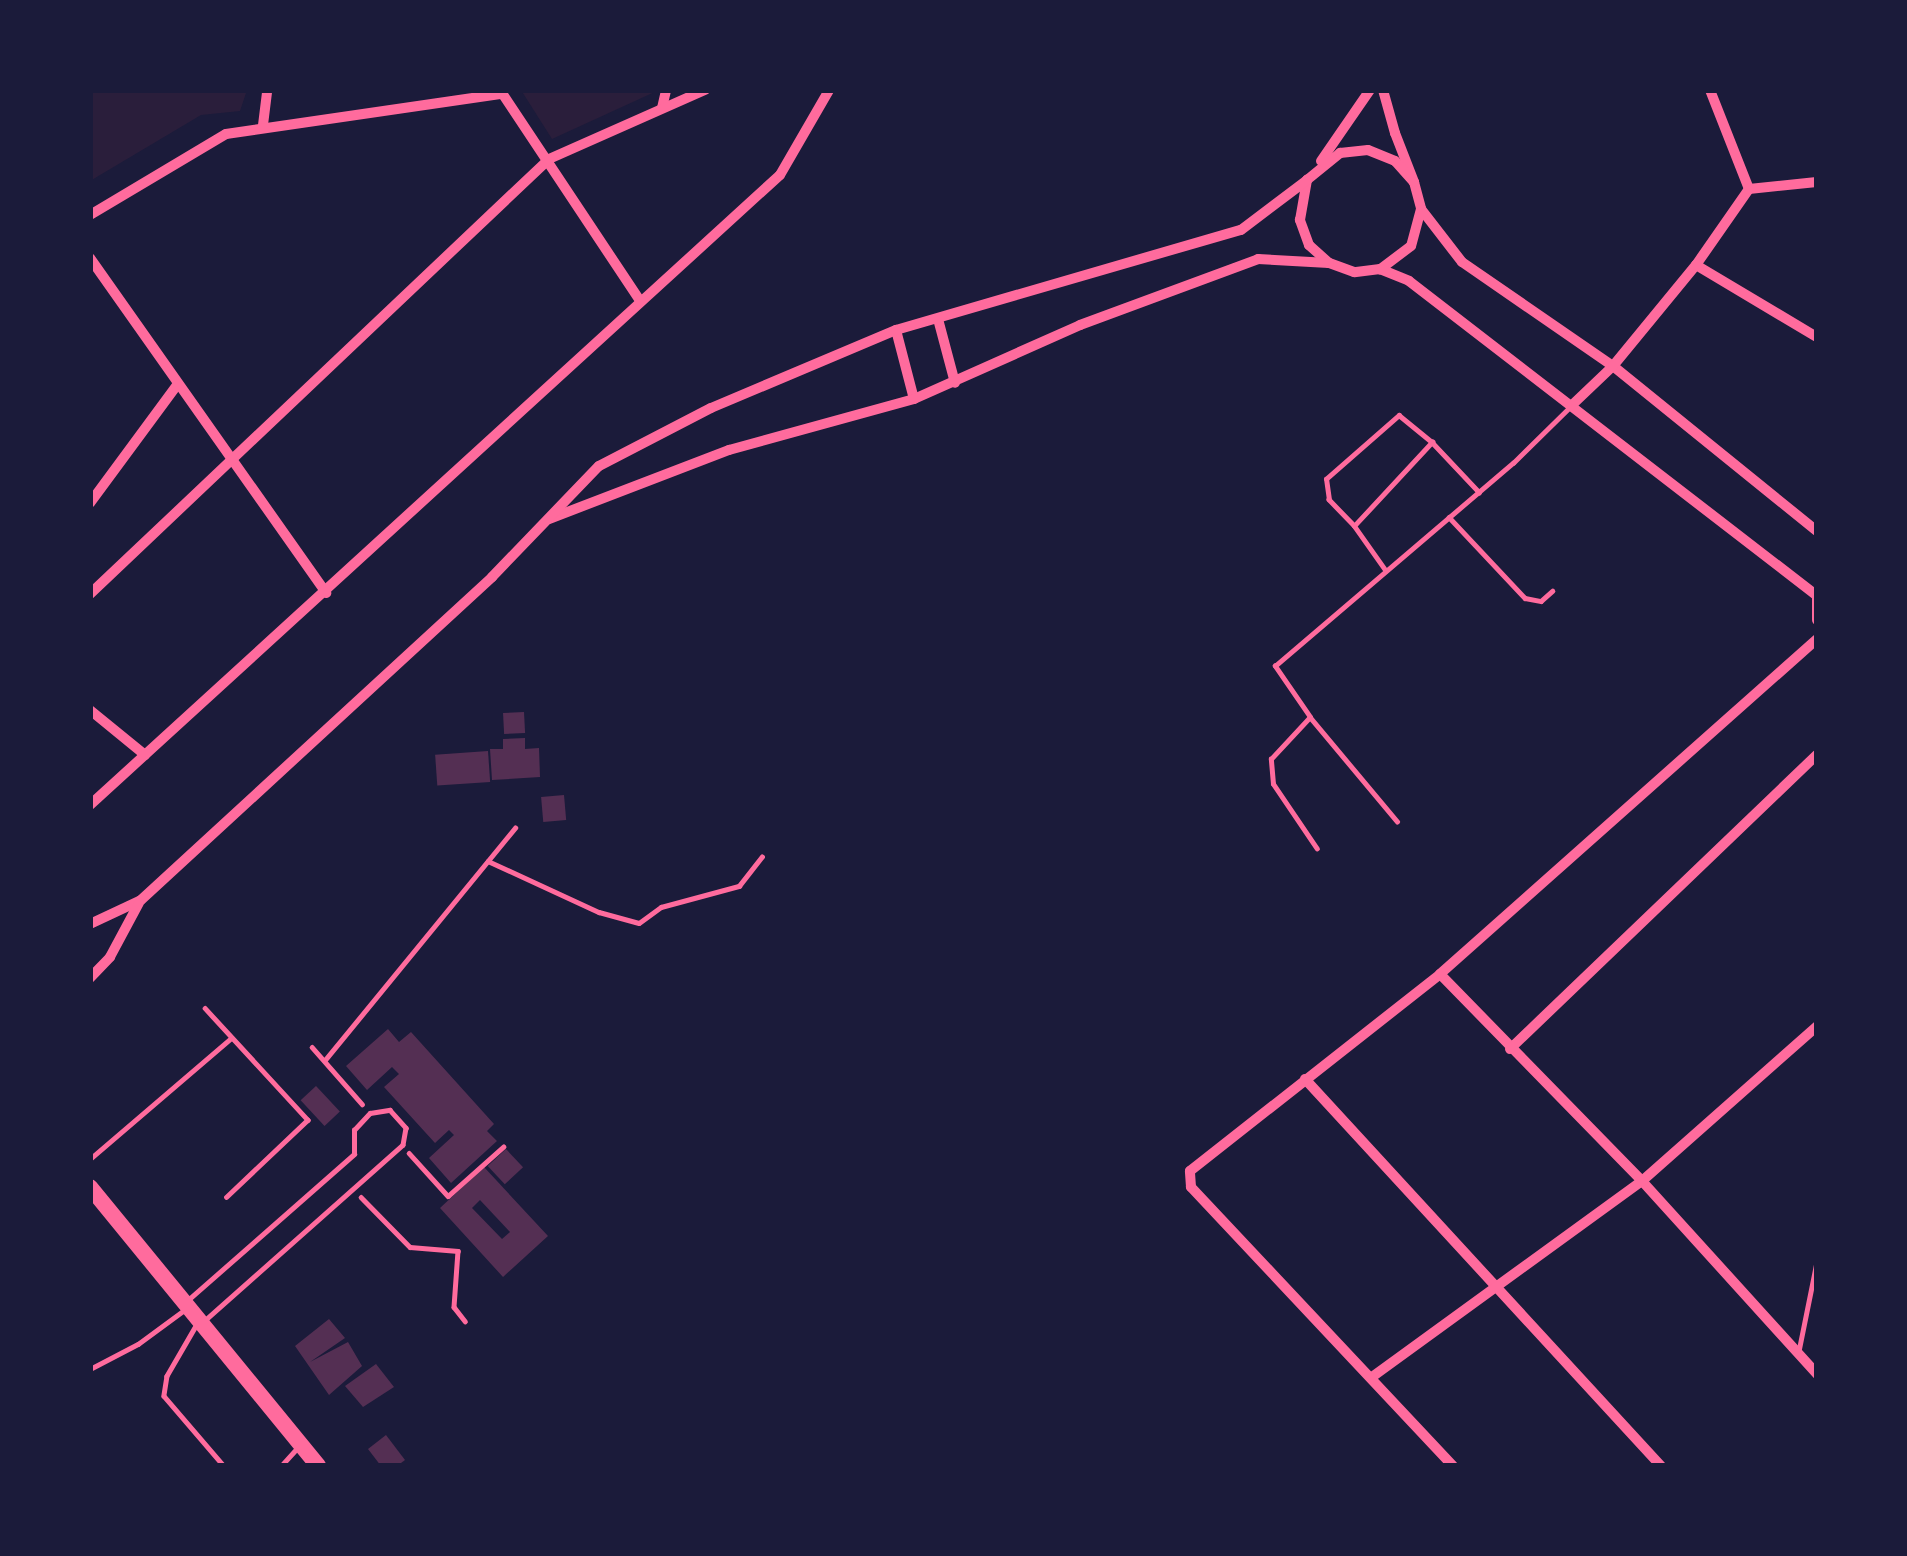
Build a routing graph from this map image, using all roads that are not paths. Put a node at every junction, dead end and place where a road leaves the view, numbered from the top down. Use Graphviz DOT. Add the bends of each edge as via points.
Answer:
graph roads {
  1 [pos="267,90"];
  2 [pos="666,90"];
  3 [pos="705,90"];
  4 [pos="829,90"];
  5 [pos="1370,90"];
  6 [pos="1383,90"];
  7 [pos="1710,90"];
  8 [pos="500,92"];
  9 [pos="662,108"];
  10 [pos="263,125"];
  11 [pos="549,159"];
  12 [pos="1316,169"];
  13 [pos="1307,180"];
  14 [pos="1414,182"];
  15 [pos="1817,182"];
  16 [pos="1749,188"];
  17 [pos="1421,208"];
  18 [pos="90,215"];
  19 [pos="90,258"];
  20 [pos="1329,263"];
  21 [pos="1696,265"];
  22 [pos="1380,269"];
  23 [pos="639,299"];
  24 [pos="938,319"];
  25 [pos="896,330"];
  26 [pos="1817,337"];
  27 [pos="1613,366"];
  28 [pos="955,383"];
  29 [pos="177,385"];
  30 [pos="914,399"];
  31 [pos="1571,406"];
  32 [pos="1432,442"];
  33 [pos="230,458"];
  34 [pos="1479,492"];
  35 [pos="90,503"];
  36 [pos="1449,517"];
  37 [pos="545,520"];
  38 [pos="1354,526"];
  39 [pos="1817,531"];
  40 [pos="1385,570"];
  41 [pos="1552,591"];
  42 [pos="326,593"];
  43 [pos="90,594"];
  44 [pos="1816,594"];
  45 [pos="1817,620"];
  46 [pos="1817,639"];
  47 [pos="90,710"];
  48 [pos="1310,717"];
  49 [pos="145,755"];
  50 [pos="1817,755"];
  51 [pos="90,805"];
  52 [pos="1397,821"];
  53 [pos="1316,849"];
  54 [pos="140,900"];
  55 [pos="90,924"];
  56 [pos="1439,974"];
  57 [pos="90,978"];
  58 [pos="206,1008"];
  59 [pos="1817,1026"];
  60 [pos="231,1038"];
  61 [pos="1510,1049"];
  62 [pos="1305,1078"];
  63 [pos="90,1159"];
  64 [pos="1642,1180"];
  65 [pos="90,1187"];
  66 [pos="227,1197"];
  67 [pos="1817,1260"];
  68 [pos="1495,1283"];
  69 [pos="193,1314"];
  70 [pos="1798,1354"];
  71 [pos="90,1369"];
  72 [pos="1817,1374"];
  73 [pos="1372,1378"];
  74 [pos="300,1444"];
  75 [pos="224,1466"];
  76 [pos="281,1466"];
  77 [pos="318,1466"];
  78 [pos="1453,1466"];
  79 [pos="1661,1466"];
  1 -- 10 [label="street"];
  2 -- 9 [label="street"];
  3 -- 9 [label="street"];
  4 -- 23 [label="street" via="780,175"];
  5 -- 12 [label="street"];
  6 -- 14 [label="street"];
  7 -- 16 [label="street"];
  8 -- 10 [label="street"];
  8 -- 11 [label="street"];
  9 -- 11 [label="street"];
  10 -- 18 [label="street" via="226,134"];
  11 -- 23 [label="street"];
  11 -- 33 [label="street"];
  12 -- 13 [label="street"];
  12 -- 14 [label="street" via="1340,153 1368,151 1395,161"];
  13 -- 20 [label="street" via="1300,220"];
  13 -- 24 [label="street" via="1241,230"];
  14 -- 17 [label="street"];
  15 -- 16 [label="street"];
  16 -- 21 [label="street"];
  17 -- 22 [label="street" via="1411,246"];
  17 -- 27 [label="street" via="1462,262"];
  19 -- 29 [label="street"];
  20 -- 22 [label="street" via="1354,272"];
  20 -- 28 [label="street" via="1258,259"];
  21 -- 26 [label="street"];
  21 -- 27 [label="street"];
  22 -- 31 [label="street" via="1409,280"];
  23 -- 42 [label="street"];
  24 -- 25 [label="street"];
  24 -- 28 [label="street"];
  25 -- 30 [label="street"];
  25 -- 37 [label="street" via="711,408 599,466"];
  27 -- 31 [label="street"];
  27 -- 39 [label="street"];
  28 -- 30 [label="street"];
  29 -- 33 [label="street"];
  29 -- 35 [label="street"];
  30 -- 37 [label="street" via="729,450"];
  31 -- 34 [label="lane"];
  31 -- 44 [label="street"];
  32 -- 34 [label="lane"];
  32 -- 38 [label="lane"];
  32 -- 38 [label="lane" via="1399,415 1326,479 1329,500"];
  33 -- 42 [label="street"];
  33 -- 43 [label="street"];
  34 -- 36 [label="lane"];
  36 -- 40 [label="lane"];
  36 -- 41 [label="lane" via="1525,598 1541,601"];
  37 -- 54 [label="street"];
  38 -- 40 [label="lane"];
  40 -- 48 [label="lane" via="1275,666"];
  42 -- 49 [label="street"];
  44 -- 45 [label="street"];
  46 -- 56 [label="street"];
  47 -- 49 [label="street"];
  48 -- 52 [label="lane"];
  48 -- 53 [label="lane" via="1271,759 1273,784"];
  49 -- 51 [label="street"];
  50 -- 61 [label="street"];
  54 -- 55 [label="street"];
  54 -- 57 [label="street"];
  56 -- 61 [label="street"];
  56 -- 62 [label="street"];
  58 -- 60 [label="lane"];
  59 -- 64 [label="street"];
  60 -- 63 [label="lane"];
  60 -- 66 [label="lane" via="308,1120"];
  61 -- 64 [label="street"];
  62 -- 68 [label="street"];
  62 -- 73 [label="street" via="1193,1167 1191,1187"];
  64 -- 68 [label="street"];
  64 -- 70 [label="street"];
  65 -- 69 [label="main road"];
  67 -- 70 [label="lane"];
  68 -- 73 [label="street"];
  68 -- 79 [label="street"];
  69 -- 69 [label="lane" via="354,1154 354,1130 370,1113 390,1110 406,1128 403,1145"];
  69 -- 71 [label="lane"];
  69 -- 74 [label="main road"];
  69 -- 75 [label="lane" via="164,1396"];
  70 -- 72 [label="street"];
  73 -- 78 [label="street"];
  74 -- 76 [label="lane"];
  74 -- 77 [label="main road"];
}
